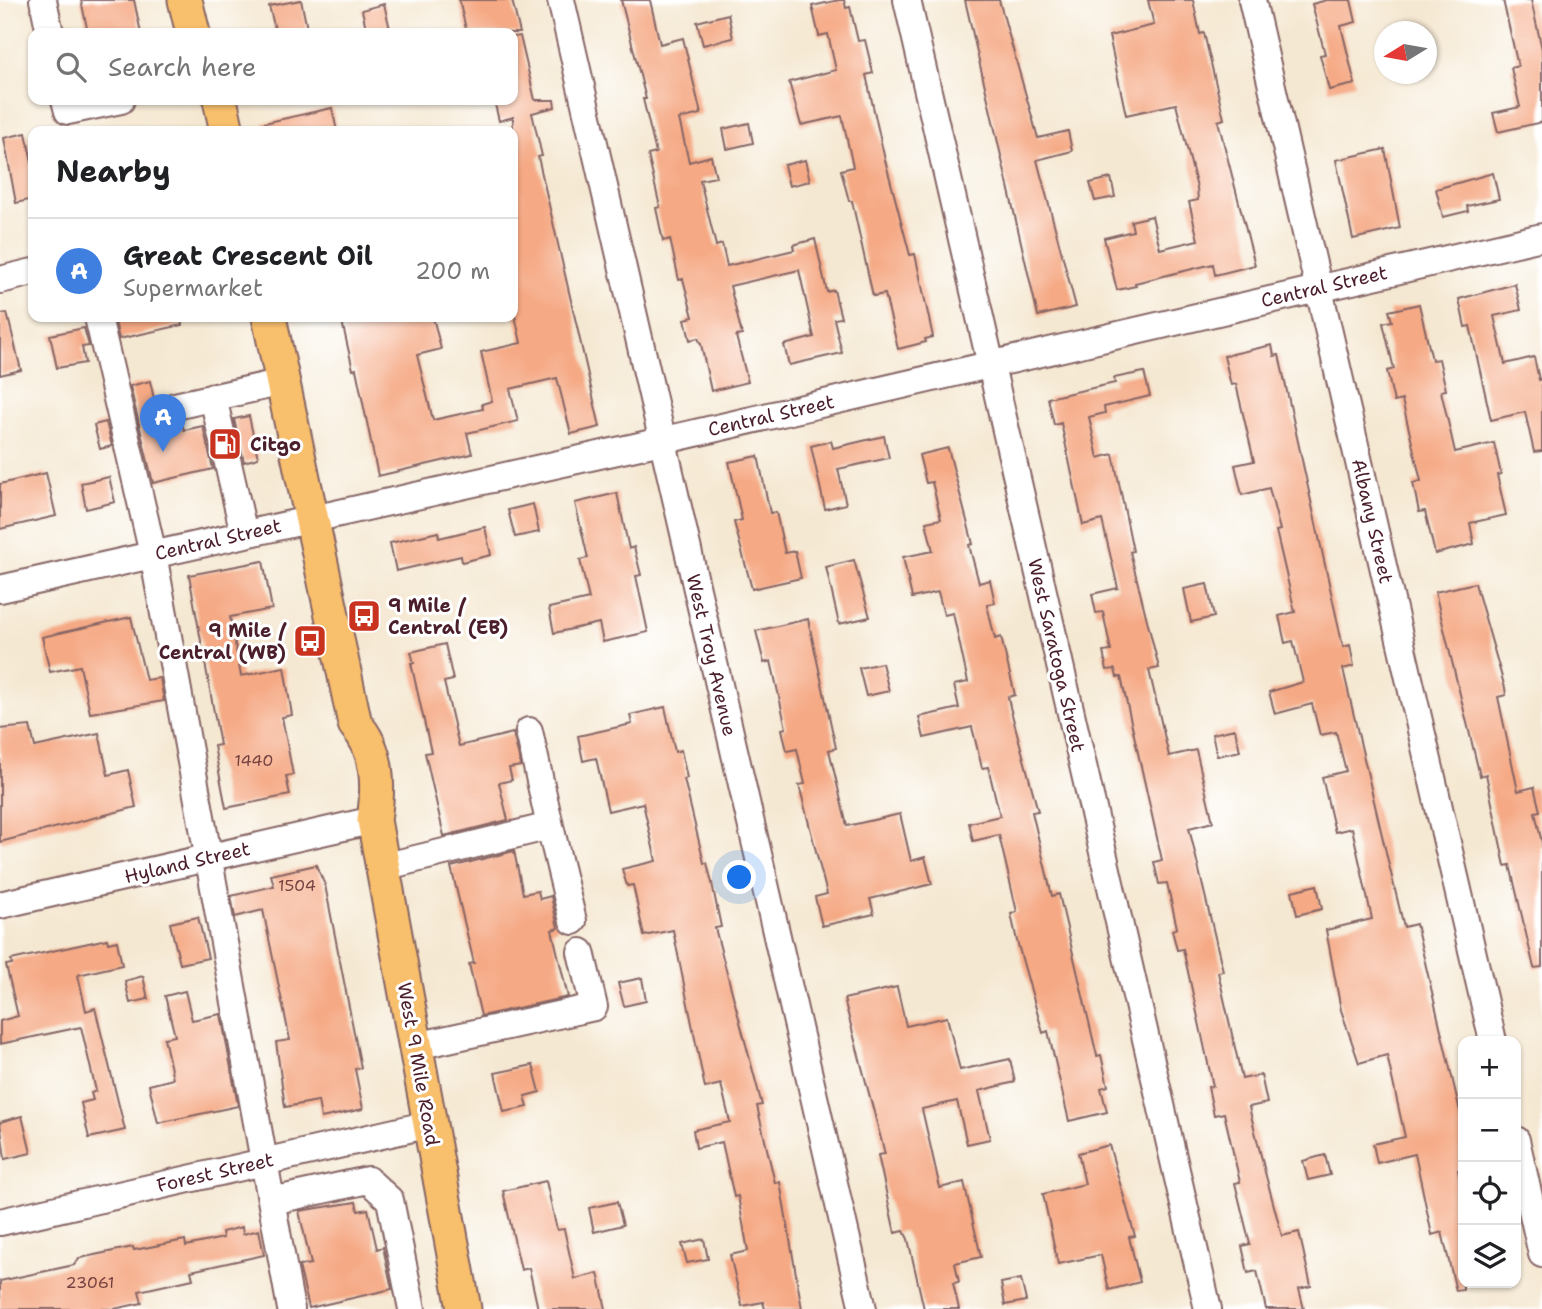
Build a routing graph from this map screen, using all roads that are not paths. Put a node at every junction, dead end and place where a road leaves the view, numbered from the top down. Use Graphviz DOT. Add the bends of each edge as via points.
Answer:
graph roads {
  1 [pos="43,0"];
  2 [pos="185,0"];
  3 [pos="208,0"];
  4 [pos="561,0"];
  5 [pos="907,0"];
  6 [pos="1252,0"];
  7 [pos="49,28"];
  8 [pos="192,28"];
  9 [pos="212,28"];
  10 [pos="66,105"];
  11 [pos="97,105"];
  12 [pos="221,105"];
  13 [pos="226,126"];
  14 [pos="1542,237"];
  15 [pos="28,273"];
  16 [pos="0,280"];
  17 [pos="1319,288"];
  18 [pos="99,322"];
  19 [pos="270,322"];
  20 [pos="990,363"];
  21 [pos="283,382"];
  22 [pos="214,397"];
  23 [pos="175,406"];
  24 [pos="662,440"];
  25 [pos="313,519"];
  26 [pos="244,534"];
  27 [pos="153,554"];
  28 [pos="0,589"];
  29 [pos="529,731"];
  30 [pos="374,820"];
  31 [pos="550,826"];
  32 [pos="209,857"];
  33 [pos="383,867"];
  34 [pos="0,905"];
  35 [pos="573,921"];
  36 [pos="581,953"];
  37 [pos="1492,1036"];
  38 [pos="416,1046"];
  39 [pos="430,1124"];
  40 [pos="359,1140"];
  41 [pos="264,1161"];
  42 [pos="1521,1162"];
  43 [pos="368,1180"];
  44 [pos="272,1201"];
  45 [pos="0,1222"];
  46 [pos="1542,1254"];
  47 [pos="291,1309"];
  48 [pos="412,1309"];
  49 [pos="464,1309"];
  50 [pos="863,1309"];
  51 [pos="1208,1309"];
  1 -- 7 [label="street"];
  2 -- 8 [label="main road"];
  3 -- 9 [label="main road"];
  4 -- 24 [label="street, West Troy Avenue"];
  5 -- 20 [label="street, West Saratoga Street"];
  6 -- 17 [label="street, Albany Street"];
  10 -- 11 [label="street" via="68,111"];
  12 -- 13 [label="main road"];
  14 -- 17 [label="street, Central Street"];
  15 -- 16 [label="street"];
  17 -- 20 [label="street, Central Street"];
  17 -- 37 [label="street, Albany Street"];
  18 -- 27 [label="street"];
  19 -- 21 [label="main road, West 9 Mile Road"];
  20 -- 24 [label="street, Central Street"];
  20 -- 51 [label="street, West Saratoga Street"];
  21 -- 22 [label="street"];
  21 -- 25 [label="main road, West 9 Mile Road"];
  22 -- 23 [label="street"];
  22 -- 26 [label="street"];
  24 -- 25 [label="street, Central Street"];
  24 -- 50 [label="street, West Troy Avenue"];
  25 -- 26 [label="street, Central Street"];
  25 -- 30 [label="main road, West 9 Mile Road" via="355,724 347,742 357,792"];
  26 -- 27 [label="street, Central Street"];
  27 -- 28 [label="street, Central Street"];
  27 -- 32 [label="street"];
  29 -- 31 [label="street"];
  30 -- 32 [label="street, Hyland Street"];
  30 -- 33 [label="main road, West 9 Mile Road"];
  31 -- 33 [label="street"];
  31 -- 35 [label="street"];
  32 -- 34 [label="street, Hyland Street"];
  32 -- 41 [label="street"];
  33 -- 38 [label="main road, West 9 Mile Road"];
  36 -- 38 [label="street" via="594,1007"];
  38 -- 39 [label="main road, West 9 Mile Road"];
  39 -- 40 [label="street, Forest Street"];
  39 -- 49 [label="main road, West 9 Mile Road"];
  40 -- 41 [label="street, Forest Street"];
  40 -- 43 [label="street"];
  41 -- 44 [label="street"];
  41 -- 45 [label="street, Forest Street"];
  42 -- 46 [label="street"];
  43 -- 44 [label="street"];
  43 -- 48 [label="street" via="390,1200"];
  44 -- 47 [label="street"];
}
